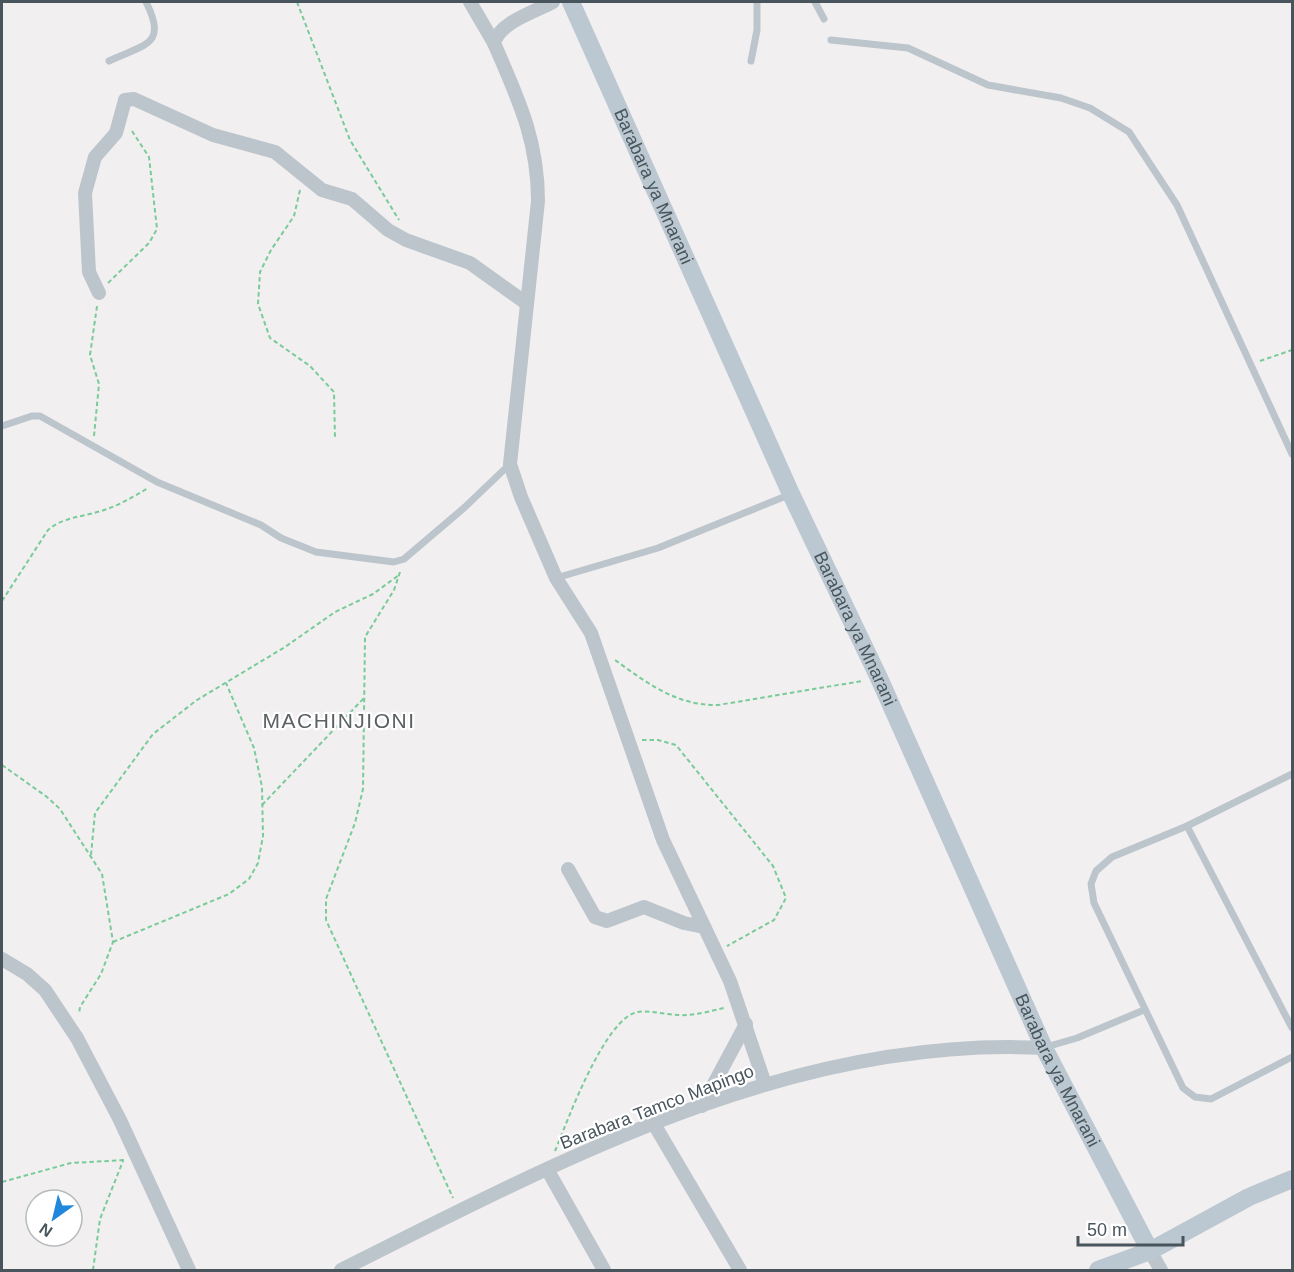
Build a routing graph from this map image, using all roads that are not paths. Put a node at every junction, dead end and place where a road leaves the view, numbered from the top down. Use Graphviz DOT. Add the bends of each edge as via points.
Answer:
graph roads {
  1 [pos="146,2"];
  2 [pos="470,2"];
  3 [pos="553,2"];
  4 [pos="571,2"];
  5 [pos="757,2"];
  6 [pos="815,2"];
  7 [pos="824,19"];
  8 [pos="831,40"];
  9 [pos="494,44"];
  10 [pos="751,60"];
  11 [pos="109,61"];
  12 [pos="99,293"];
  13 [pos="526,303"];
  14 [pos="2,426"];
  15 [pos="1293,454"];
  16 [pos="510,464"];
  17 [pos="792,494"];
  18 [pos="556,578"];
  19 [pos="1293,774"];
  20 [pos="1187,826"];
  21 [pos="568,869"];
  22 [pos="704,927"];
  23 [pos="2,959"];
  24 [pos="1144,1010"];
  25 [pos="746,1024"];
  26 [pos="1293,1028"];
  27 [pos="1044,1048"];
  28 [pos="1293,1057"];
  29 [pos="765,1084"];
  30 [pos="702,1106"];
  31 [pos="654,1124"];
  32 [pos="547,1169"];
  33 [pos="1293,1179"];
  34 [pos="1150,1251"];
  35 [pos="189,1270"];
  36 [pos="341,1270"];
  37 [pos="604,1270"];
  38 [pos="740,1270"];
  39 [pos="1098,1270"];
  40 [pos="1161,1270"];
  1 -- 11 [label="lane" via="156,20 157,31 152,40"];
  2 -- 9 [label="street"];
  3 -- 9 [label="street" via="497,33"];
  4 -- 17 [label="street, Barabara ya Mnarani"];
  5 -- 10 [label="lane" via="758,30"];
  6 -- 7 [label="lane"];
  8 -- 15 [label="lane" via="908,48 988,85 1061,98 1119,123 1177,205"];
  9 -- 13 [label="street" via="525,114 538,166 538,201"];
  12 -- 13 [label="street" via="89,272 85,193 94,157 116,133 125,100 134,99 213,135 275,152 322,189 352,199 388,230 470,263"];
  13 -- 16 [label="street"];
  14 -- 16 [label="lane" via="40,416 158,482 261,525 281,538 316,552 394,562 404,559"];
  16 -- 18 [label="street"];
  17 -- 18 [label="lane" via="658,548"];
  17 -- 27 [label="street, Barabara ya Mnarani" via="879,678"];
  18 -- 22 [label="street" via="591,633 663,840"];
  19 -- 20 [label="lane"];
  20 -- 24 [label="lane" via="1112,857 1096,871 1091,884 1094,903"];
  20 -- 26 [label="lane"];
  21 -- 22 [label="street" via="595,917 607,921 644,907"];
  22 -- 25 [label="street"];
  23 -- 35 [label="street" via="45,990 77,1038 120,1120 130,1160"];
  24 -- 27 [label="lane"];
  24 -- 28 [label="lane" via="1183,1088 1195,1097 1211,1099"];
  25 -- 29 [label="street"];
  25 -- 30 [label="street"];
  27 -- 29 [label="street, Barabara Tamco Mapingo" via="1001,1046 921,1051"];
  27 -- 34 [label="street, Barabara ya Mnarani"];
  29 -- 30 [label="street, Barabara Tamco Mapingo"];
  30 -- 31 [label="street, Barabara Tamco Mapingo"];
  31 -- 32 [label="street, Barabara Tamco Mapingo"];
  31 -- 38 [label="street"];
  32 -- 36 [label="street, Barabara Tamco Mapingo"];
  32 -- 37 [label="street"];
  33 -- 34 [label="street" via="1249,1197"];
  34 -- 39 [label="street"];
  34 -- 40 [label="street"];
}
